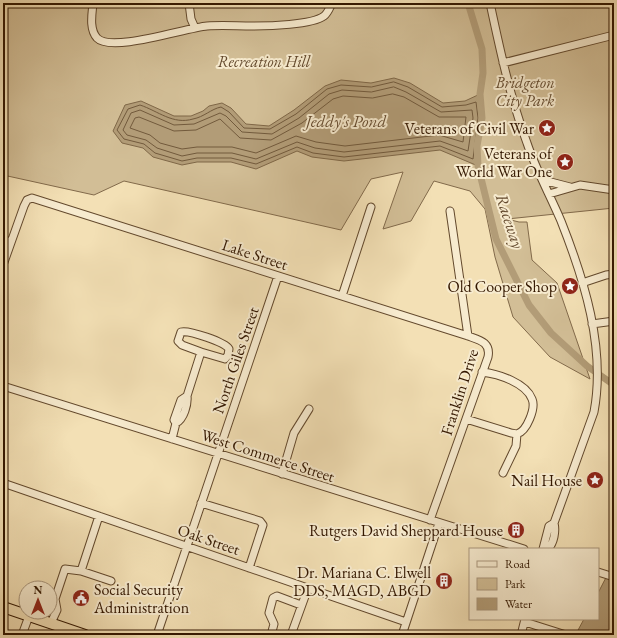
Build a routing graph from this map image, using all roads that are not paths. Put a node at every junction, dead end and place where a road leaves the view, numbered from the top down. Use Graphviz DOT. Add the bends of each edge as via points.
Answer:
graph roads {
  1 [pos="93,3"];
  2 [pos="189,3"];
  3 [pos="332,3"];
  4 [pos="490,3"];
  5 [pos="195,28"];
  6 [pos="614,35"];
  7 [pos="503,63"];
  8 [pos="543,180"];
  9 [pos="570,187"];
  10 [pos="614,190"];
  11 [pos="549,194"];
  12 [pos="371,207"];
  13 [pos="450,211"];
  14 [pos="3,240"];
  15 [pos="11,242"];
  16 [pos="3,265"];
  17 [pos="614,274"];
  18 [pos="278,276"];
  19 [pos="582,283"];
  20 [pos="342,296"];
  21 [pos="614,321"];
  22 [pos="592,324"];
  23 [pos="468,336"];
  24 [pos="201,352"];
  25 [pos="482,372"];
  26 [pos="3,386"];
  27 [pos="309,409"];
  28 [pos="466,419"];
  29 [pos="517,434"];
  30 [pos="172,439"];
  31 [pos="218,453"];
  32 [pos="503,473"];
  33 [pos="282,474"];
  34 [pos="3,483"];
  35 [pos="201,503"];
  36 [pos="99,516"];
  37 [pos="430,520"];
  38 [pos="439,523"];
  39 [pos="554,523"];
  40 [pos="186,546"];
  41 [pos="521,548"];
  42 [pos="543,548"];
  43 [pos="549,548"];
  44 [pos="249,568"];
  45 [pos="81,571"];
  46 [pos="599,572"];
  47 [pos="614,577"];
  48 [pos="111,581"];
  49 [pos="308,588"];
  50 [pos="301,605"];
  51 [pos="3,606"];
  52 [pos="18,612"];
  53 [pos="28,620"];
  54 [pos="42,620"];
  55 [pos="525,620"];
  56 [pos="406,622"];
  57 [pos="51,623"];
  58 [pos="22,635"];
  59 [pos="85,635"];
  60 [pos="157,635"];
  61 [pos="271,635"];
  62 [pos="291,635"];
  63 [pos="402,635"];
  64 [pos="521,635"];
  65 [pos="566,635"];
  1 -- 5 [label="street" via="93,32 104,42 128,42"];
  2 -- 5 [label="street"];
  3 -- 5 [label="street" via="324,16 315,20 269,26"];
  4 -- 7 [label="street"];
  6 -- 7 [label="street"];
  7 -- 8 [label="street" via="519,122"];
  8 -- 9 [label="street"];
  8 -- 11 [label="street"];
  9 -- 10 [label="street" via="594,186"];
  9 -- 11 [label="street"];
  11 -- 19 [label="street" via="575,258"];
  12 -- 20 [label="street"];
  13 -- 23 [label="street, Franklin Drive"];
  14 -- 15 [label="street"];
  15 -- 16 [label="street"];
  15 -- 18 [label="street, Lake Street" via="26,202 34,199"];
  17 -- 19 [label="street"];
  18 -- 20 [label="street, Lake Street"];
  18 -- 31 [label="street, North Giles Street"];
  19 -- 22 [label="street"];
  20 -- 23 [label="street, Lake Street"];
  21 -- 22 [label="street"];
  22 -- 39 [label="street" via="597,378 594,412"];
  23 -- 25 [label="street, Franklin Drive" via="488,345 489,353"];
  24 -- 24 [label="street" via="225,359 229,349 220,343 181,332 178,341"];
  24 -- 30 [label="street" via="187,396 188,402 180,413 180,421 176,423"];
  25 -- 28 [label="street, Franklin Drive"];
  25 -- 29 [label="street" via="512,381 526,390 532,399 532,411 523,430"];
  26 -- 30 [label="street, West Commerce Street"];
  27 -- 33 [label="street" via="294,434"];
  28 -- 29 [label="street"];
  28 -- 37 [label="street, Franklin Drive"];
  29 -- 32 [label="street" via="516,446"];
  30 -- 31 [label="street, West Commerce Street"];
  31 -- 33 [label="street, West Commerce Street"];
  31 -- 35 [label="street, North Giles Street"];
  33 -- 37 [label="street, West Commerce Street"];
  34 -- 36 [label="street, Oak Street"];
  35 -- 40 [label="street, North Giles Street"];
  35 -- 44 [label="street" via="260,521 263,525"];
  36 -- 40 [label="street, Oak Street"];
  36 -- 45 [label="street"];
  37 -- 38 [label="street, West Commerce Street"];
  38 -- 41 [label="street, West Commerce Street"];
  38 -- 56 [label="street"];
  39 -- 42 [label="street" via="549,526"];
  39 -- 43 [label="street" via="552,546"];
  40 -- 44 [label="street, Oak Street"];
  40 -- 60 [label="street, North Giles Street"];
  44 -- 49 [label="street, Oak Street"];
  45 -- 48 [label="street"];
  45 -- 57 [label="street" via="65,569 55,599 57,610"];
  46 -- 47 [label="street"];
  49 -- 50 [label="street"];
  49 -- 56 [label="street, Oak Street"];
  50 -- 61 [label="street" via="276,596 273,598 269,613 274,624"];
  50 -- 62 [label="street"];
  51 -- 52 [label="highway"];
  53 -- 58 [label="street"];
  54 -- 57 [label="highway"];
  55 -- 64 [label="street"];
  55 -- 65 [label="street"];
  56 -- 63 [label="street"];
  57 -- 59 [label="highway"];
}
